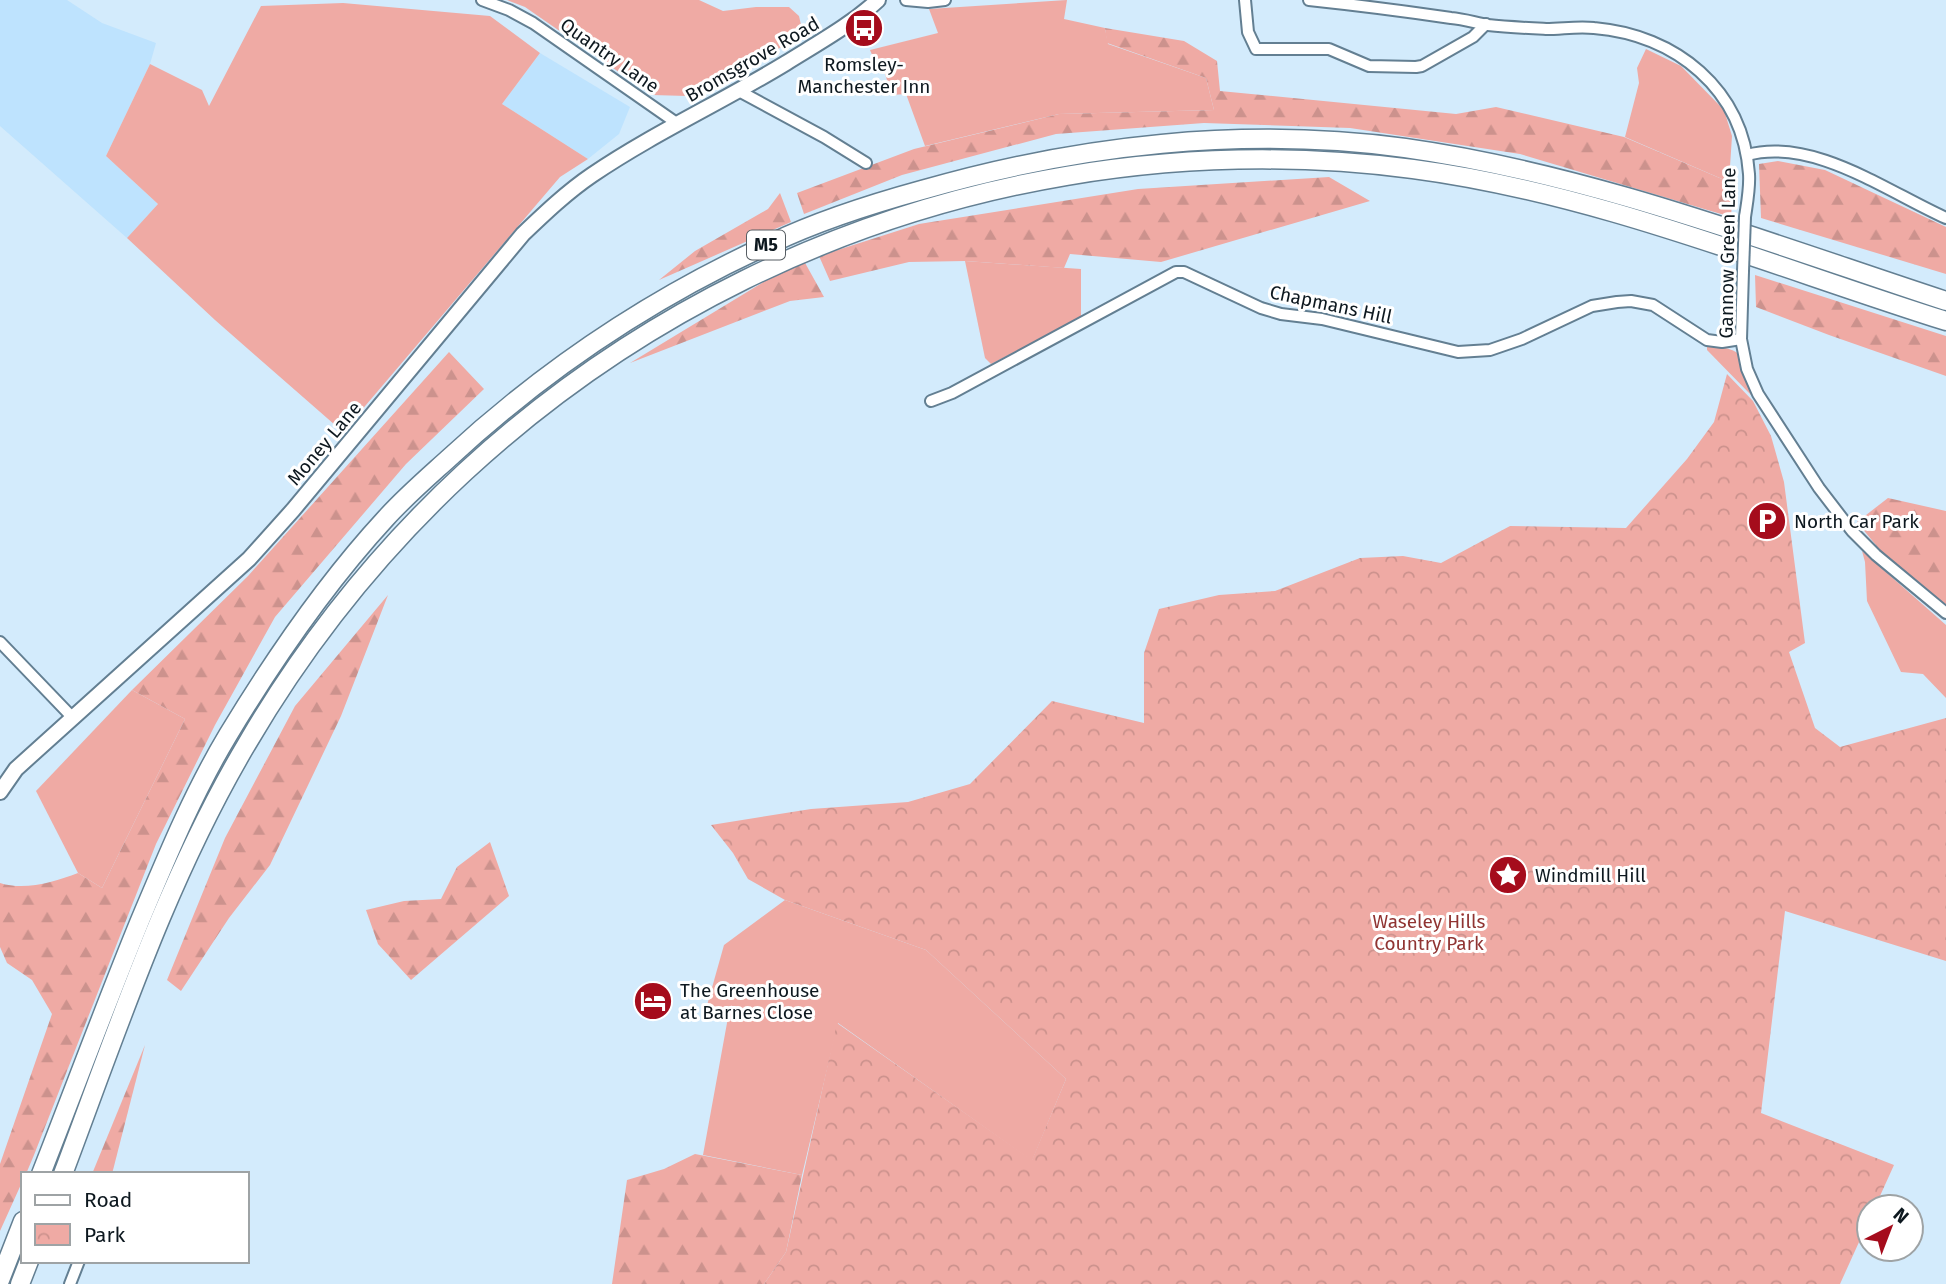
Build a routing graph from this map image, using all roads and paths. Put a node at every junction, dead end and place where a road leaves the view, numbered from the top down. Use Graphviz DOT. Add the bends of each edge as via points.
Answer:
graph roads {
  1 [pos="482,0"];
  2 [pos="878,0"];
  3 [pos="906,0"];
  4 [pos="945,0"];
  5 [pos="1245,0"];
  6 [pos="1309,0"];
  7 [pos="1378,4"];
  8 [pos="1486,24"];
  9 [pos="739,91"];
  10 [pos="678,124"];
  11 [pos="1746,155"];
  12 [pos="866,163"];
  13 [pos="1946,218"];
  14 [pos="1946,301"];
  15 [pos="1946,321"];
  16 [pos="1741,339"];
  17 [pos="930,401"];
  18 [pos="1946,613"];
  19 [pos="0,642"];
  20 [pos="73,719"];
  21 [pos="0,792"];
  22 [pos="42,1172"];
  23 [pos="64,1172"];
  24 [pos="21,1226"];
  25 [pos="28,1263"];
  26 [pos="78,1263"];
  27 [pos="0,1280"];
  28 [pos="20,1284"];
  29 [pos="70,1284"];
  1 -- 10 [label="street, Quantry Lane" via="533,23"];
  2 -- 9 [label="main road, Bromsgrove Road" via="858,19"];
  3 -- 4 [label="street"];
  5 -- 8 [label="street" via="1250,41 1256,49 1329,49 1369,66 1422,66 1473,37"];
  6 -- 7 [label="street, Gannow Green Lane"];
  7 -- 8 [label="street, Gannow Green Lane"];
  8 -- 11 [label="street, Gannow Green Lane" via="1593,27 1638,35 1671,50 1696,68 1730,108"];
  9 -- 10 [label="main road, Bromsgrove Road"];
  9 -- 12 [label="street"];
  10 -- 20 [label="main road, Money Lane" via="590,177 523,234 249,558"];
  11 -- 13 [label="street" via="1766,150 1808,154"];
  11 -- 16 [label="street, Gannow Green Lane, bridge" via="1749,177"];
  14 -- 22 [label="highway, M5" via="1560,178 1398,147 1316,141 1174,142 998,169 828,219 775,241 652,305 551,371 429,476 338,575 267,672 199,788 168,853"];
  15 -- 23 [label="highway, M5" via="1646,223 1523,188 1418,170 1268,158 1177,162 1003,189 909,213 754,274 673,317 539,407 420,514 358,583 301,658 218,795 171,894"];
  16 -- 17 [label="street, Chapmans Hill" via="1707,340 1659,309 1631,301 1592,306 1522,339 1458,352 1322,319 1282,314 1176,272"];
  16 -- 18 [label="street, Gannow Green Lane" via="1758,394 1819,488 1876,555"];
  19 -- 20 [label="street"];
  20 -- 21 [label="main road, Money Lane" via="16,769"];
  24 -- 27 [label="highway"];
  25 -- 28 [label="highway"];
  26 -- 29 [label="street"];
}
